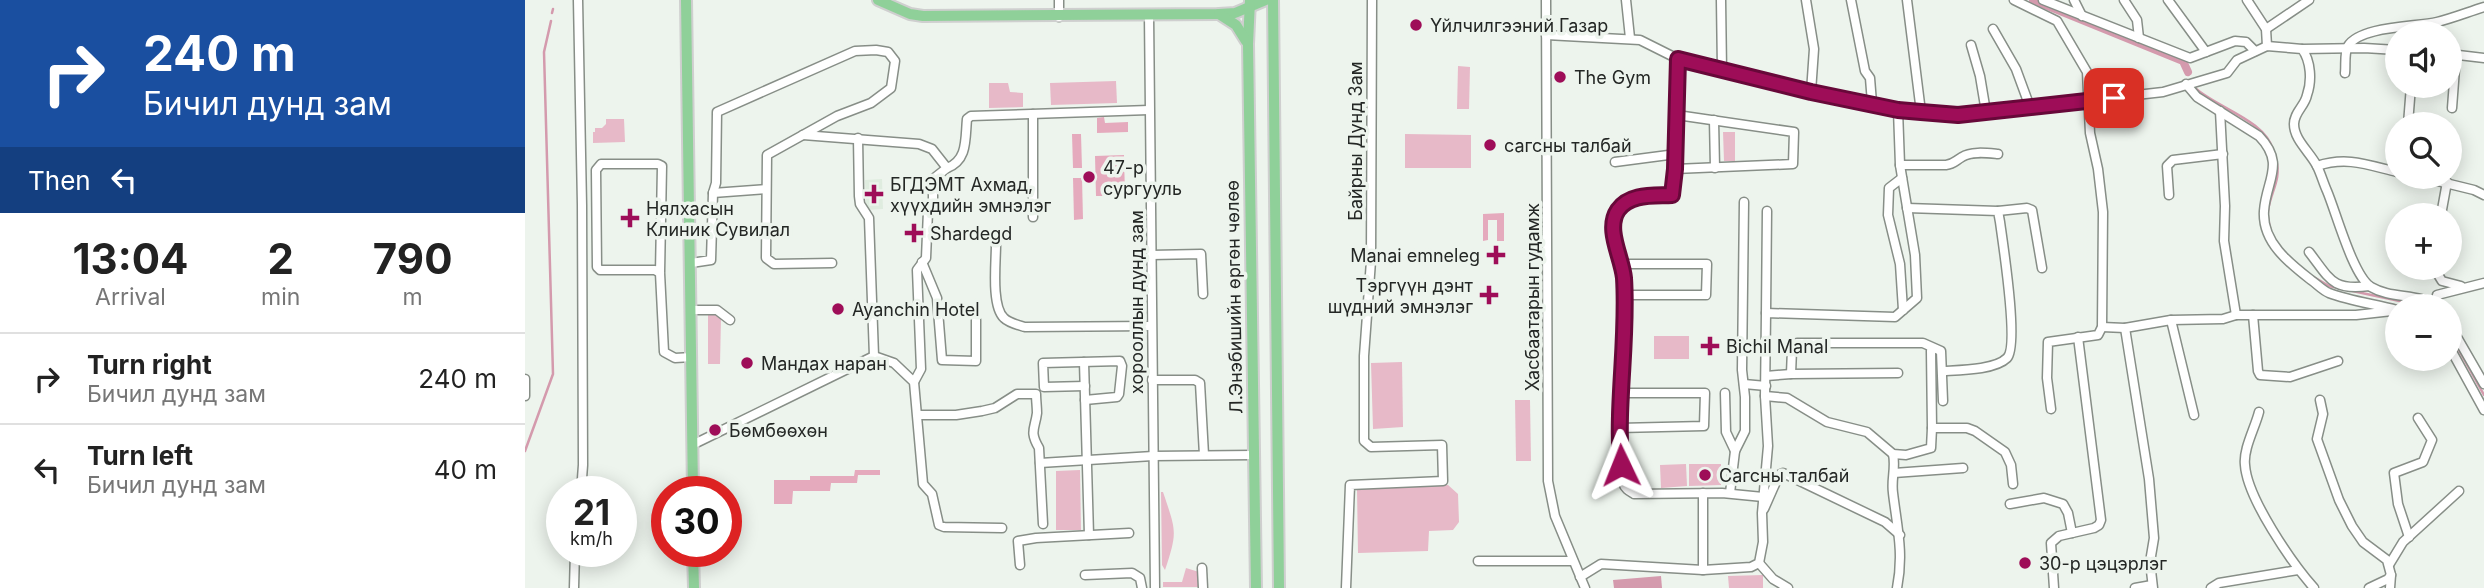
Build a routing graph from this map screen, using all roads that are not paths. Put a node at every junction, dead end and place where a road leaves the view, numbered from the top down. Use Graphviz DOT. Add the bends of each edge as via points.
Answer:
graph roads {
  1 [pos="578,0"];
  2 [pos="686,0"];
  3 [pos="878,0"];
  4 [pos="1059,0"];
  5 [pos="1266,0"];
  6 [pos="1273,0"];
  7 [pos="1372,0"];
  8 [pos="1546,0"];
  9 [pos="1626,0"];
  10 [pos="1721,0"];
  11 [pos="1806,0"];
  12 [pos="1851,0"];
  13 [pos="1907,0"];
  14 [pos="2014,0"];
  15 [pos="2043,0"];
  16 [pos="2074,0"];
  17 [pos="2124,0"];
  18 [pos="2168,0"];
  19 [pos="2247,0"];
  20 [pos="2309,0"];
  21 [pos="1250,3"];
  22 [pos="2484,7"];
  23 [pos="1219,14"];
  24 [pos="1149,15"];
  25 [pos="1059,16"];
  26 [pos="2082,16"];
  27 [pos="1993,29"];
  28 [pos="2266,29"];
  29 [pos="1546,35"];
  30 [pos="2139,37"];
  31 [pos="1630,38"];
  32 [pos="1248,44"];
  33 [pos="1971,45"];
  34 [pos="2267,46"];
  35 [pos="2347,49"];
  36 [pos="2302,50"];
  37 [pos="2385,50"];
  38 [pos="2255,51"];
  39 [pos="2206,52"];
  40 [pos="2462,56"];
  41 [pos="2484,58"];
  42 [pos="1678,59"];
  43 [pos="1722,70"];
  44 [pos="2345,73"];
  45 [pos="2186,84"];
  46 [pos="1811,92"];
  47 [pos="2452,98"];
  48 [pos="2090,100"];
  49 [pos="1872,103"];
  50 [pos="2030,107"];
  51 [pos="2452,108"];
  52 [pos="1149,110"];
  53 [pos="1898,110"];
  54 [pos="2220,111"];
  55 [pos="1921,112"];
  56 [pos="1986,112"];
  57 [pos="1033,114"];
  58 [pos="1677,115"];
  59 [pos="1714,120"];
  60 [pos="800,135"];
  61 [pos="858,138"];
  62 [pos="1998,153"];
  63 [pos="1676,154"];
  64 [pos="2223,154"];
  65 [pos="1615,162"];
  66 [pos="1900,165"];
  67 [pos="2317,166"];
  68 [pos="947,168"];
  69 [pos="1715,168"];
  70 [pos="1675,169"];
  71 [pos="2385,169"];
  72 [pos="1902,178"];
  73 [pos="2462,186"];
  74 [pos="766,189"];
  75 [pos="713,193"];
  76 [pos="2169,195"];
  77 [pos="2484,195"];
  78 [pos="1744,202"];
  79 [pos="1907,208"];
  80 [pos="1767,211"];
  81 [pos="1998,211"];
  82 [pos="1033,217"];
  83 [pos="996,245"];
  84 [pos="2309,252"];
  85 [pos="1151,255"];
  86 [pos="922,262"];
  87 [pos="691,263"];
  88 [pos="832,263"];
  89 [pos="1623,264"];
  90 [pos="2042,268"];
  91 [pos="660,273"];
  92 [pos="1260,278"];
  93 [pos="2441,280"];
  94 [pos="2484,283"];
  95 [pos="1275,285"];
  96 [pos="2369,286"];
  97 [pos="2467,286"];
  98 [pos="1203,294"];
  99 [pos="2397,294"];
  100 [pos="2440,294"];
  101 [pos="1625,295"];
  102 [pos="2385,307"];
  103 [pos="692,310"];
  104 [pos="1903,310"];
  105 [pos="2385,311"];
  106 [pos="1766,313"];
  107 [pos="2236,314"];
  108 [pos="2253,315"];
  109 [pos="730,320"];
  110 [pos="976,320"];
  111 [pos="2171,320"];
  112 [pos="1151,326"];
  113 [pos="2102,327"];
  114 [pos="2125,328"];
  115 [pos="2078,337"];
  116 [pos="2462,346"];
  117 [pos="1931,351"];
  118 [pos="874,356"];
  119 [pos="692,357"];
  120 [pos="2484,360"];
  121 [pos="2338,361"];
  122 [pos="1084,362"];
  123 [pos="2472,363"];
  124 [pos="2462,370"];
  125 [pos="1943,371"];
  126 [pos="1898,373"];
  127 [pos="1791,374"];
  128 [pos="525,379"];
  129 [pos="1152,380"];
  130 [pos="1766,381"];
  131 [pos="913,382"];
  132 [pos="1744,384"];
  133 [pos="2484,384"];
  134 [pos="1085,386"];
  135 [pos="1622,393"];
  136 [pos="1725,393"];
  137 [pos="1765,396"];
  138 [pos="525,397"];
  139 [pos="1085,400"];
  140 [pos="2321,400"];
  141 [pos="1943,401"];
  142 [pos="2051,409"];
  143 [pos="2484,410"];
  144 [pos="2259,412"];
  145 [pos="918,415"];
  146 [pos="2194,415"];
  147 [pos="2418,418"];
  148 [pos="1619,428"];
  149 [pos="1932,428"];
  150 [pos="692,445"];
  151 [pos="1735,451"];
  152 [pos="1893,454"];
  153 [pos="1204,455"];
  154 [pos="1253,455"];
  155 [pos="1153,456"];
  156 [pos="1087,461"];
  157 [pos="1040,463"];
  158 [pos="1963,468"];
  159 [pos="1894,473"];
  160 [pos="582,476"];
  161 [pos="693,476"];
  162 [pos="2013,484"];
  163 [pos="2459,491"];
  164 [pos="1703,493"];
  165 [pos="1730,493"];
  166 [pos="1763,497"];
  167 [pos="2010,503"];
  168 [pos="1762,513"];
  169 [pos="1043,524"];
  170 [pos="1002,528"];
  171 [pos="1129,533"];
  172 [pos="2072,533"];
  173 [pos="1089,535"];
  174 [pos="1900,535"];
  175 [pos="2409,537"];
  176 [pos="1478,561"];
  177 [pos="1573,561"];
  178 [pos="1759,563"];
  179 [pos="1020,565"];
  180 [pos="2389,565"];
  181 [pos="574,567"];
  182 [pos="693,567"];
  183 [pos="1202,568"];
  184 [pos="1703,570"];
  185 [pos="2298,570"];
  186 [pos="1085,575"];
  187 [pos="2391,575"];
  188 [pos="1580,577"];
  189 [pos="2153,586"];
  190 [pos="573,588"];
  191 [pos="694,588"];
  192 [pos="1142,588"];
  193 [pos="1156,588"];
  194 [pos="1203,588"];
  195 [pos="1256,588"];
  196 [pos="1279,588"];
  197 [pos="1346,588"];
  198 [pos="1585,588"];
  199 [pos="1788,588"];
  200 [pos="1896,588"];
  201 [pos="2054,588"];
  202 [pos="2135,588"];
  203 [pos="2211,588"];
  204 [pos="2314,588"];
  205 [pos="2369,588"];
  206 [pos="2390,588"];
  1 -- 160 [label="street"];
  2 -- 87 [label="main road"];
  3 -- 25 [label="main road" via="923,16"];
  4 -- 25 [label="street"];
  5 -- 21 [label="main road"];
  6 -- 95 [label="main road"];
  7 -- 197 [label="street, Байрны Дунд Зам" via="1371,261 1364,441 1371,447 1443,445 1443,481 1350,485"];
  8 -- 29 [label="street, Хасбаатарын гудамж"];
  9 -- 31 [label="street"];
  10 -- 43 [label="street"];
  11 -- 46 [label="street" via="1814,49"];
  12 -- 49 [label="street"];
  13 -- 55 [label="street"];
  14 -- 48 [label="street" via="2060,24 2085,66"];
  15 -- 26 [label="street"];
  16 -- 26 [label="street"];
  17 -- 30 [label="street" via="2137,20"];
  18 -- 39 [label="street"];
  19 -- 28 [label="street"];
  20 -- 28 [label="street"];
  21 -- 23 [label="main road" via="1235,13"];
  21 -- 32 [label="main road, Л.Энэбишийн өргөн чөлөө"];
  22 -- 35 [label="street" via="2434,23 2360,36"];
  23 -- 24 [label="main road"];
  23 -- 32 [label="main road" via="1236,25"];
  24 -- 25 [label="main road"];
  24 -- 52 [label="street, хорооллын дунд зам"];
  26 -- 30 [label="street"];
  27 -- 50 [label="street" via="2016,69"];
  28 -- 34 [label="street"];
  29 -- 31 [label="street"];
  29 -- 177 [label="street, Хасбаатарын гудамж" via="1548,481 1555,516"];
  30 -- 39 [label="street" via="2190,58"];
  31 -- 42 [label="street"];
  32 -- 92 [label="main road, Л.Энэбишийн өргөн чөлөө"];
  33 -- 56 [label="street"];
  34 -- 36 [label="street"];
  34 -- 38 [label="street"];
  35 -- 36 [label="street"];
  35 -- 37 [label="street"];
  35 -- 44 [label="street"];
  36 -- 67 [label="street" via="2308,58 2307,97 2294,122 2296,134"];
  38 -- 39 [label="street" via="2246,42 2235,41"];
  38 -- 45 [label="street" via="2237,60 2227,73"];
  40 -- 41 [label="street"];
  42 -- 43 [label="street"];
  42 -- 58 [label="street"];
  43 -- 46 [label="street"];
  45 -- 48 [label="street" via="2163,92"];
  45 -- 54 [label="street"];
  46 -- 49 [label="street"];
  47 -- 51 [label="street"];
  48 -- 50 [label="street"];
  48 -- 113 [label="street" via="2090,133 2103,212"];
  49 -- 53 [label="street"];
  50 -- 56 [label="street"];
  52 -- 57 [label="street"];
  52 -- 85 [label="street, хорооллын дунд зам"];
  53 -- 55 [label="street"];
  53 -- 66 [label="street"];
  54 -- 64 [label="street"];
  54 -- 102 [label="street" via="2259,135 2271,153 2274,170 2264,211 2274,247 2327,292"];
  55 -- 56 [label="street"];
  57 -- 68 [label="street" via="968,117 962,156"];
  57 -- 82 [label="street"];
  58 -- 59 [label="street"];
  58 -- 63 [label="street"];
  59 -- 69 [label="street"];
  59 -- 69 [label="street" via="1794,132 1793,164"];
  60 -- 61 [label="street"];
  60 -- 74 [label="street" via="767,155"];
  60 -- 75 [label="street" via="871,103 891,88 895,61 888,52 855,51 717,112"];
  61 -- 68 [label="street" via="919,144 932,149"];
  61 -- 118 [label="street" via="860,204 869,218"];
  62 -- 66 [label="street" via="1977,153 1952,164"];
  63 -- 65 [label="street"];
  63 -- 70 [label="street"];
  64 -- 76 [label="street" via="2173,160 2167,166"];
  64 -- 107 [label="street" via="2224,241"];
  66 -- 72 [label="street"];
  67 -- 71 [label="street" via="2334,161"];
  67 -- 96 [label="street" via="2349,251"];
  68 -- 86 [label="street" via="933,179"];
  69 -- 70 [label="street"];
  70 -- 89 [label="street" via="1672,195 1639,197 1616,212 1613,226"];
  72 -- 79 [label="street"];
  72 -- 104 [label="street" via="1889,188 1888,215"];
  73 -- 77 [label="street"];
  74 -- 75 [label="street"];
  74 -- 88 [label="street" via="766,258 774,264"];
  75 -- 87 [label="street" via="711,260"];
  78 -- 132 [label="street"];
  79 -- 81 [label="street"];
  79 -- 104 [label="street" via="1917,298"];
  80 -- 106 [label="street"];
  81 -- 90 [label="street" via="2032,210"];
  81 -- 125 [label="street" via="2012,347 2005,360"];
  83 -- 112 [label="street" via="996,302 1009,322 1025,327"];
  84 -- 96 [label="street" via="2334,284 2351,289"];
  85 -- 98 [label="street" via="1201,254"];
  85 -- 112 [label="street, хорооллын дунд зам"];
  86 -- 110 [label="street" via="937,298 942,360 976,361"];
  86 -- 131 [label="street" via="917,270 921,369"];
  87 -- 103 [label="main road"];
  89 -- 101 [label="street"];
  89 -- 101 [label="street" via="1707,264 1706,295"];
  91 -- 91 [label="street" via="662,166 601,164 596,170 597,267"];
  91 -- 119 [label="street" via="664,352 675,358"];
  92 -- 95 [label="main road"];
  92 -- 154 [label="main road, Л.Энэбишийн өргөн чөлөө"];
  93 -- 97 [label="street"];
  94 -- 97 [label="street"];
  95 -- 196 [label="main road"];
  96 -- 99 [label="street"];
  97 -- 100 [label="street"];
  101 -- 135 [label="street"];
  103 -- 109 [label="street" via="717,310"];
  103 -- 119 [label="main road"];
  104 -- 106 [label="street" via="1895,317"];
  105 -- 108 [label="street"];
  106 -- 130 [label="street"];
  107 -- 108 [label="street"];
  107 -- 111 [label="street" via="2223,319"];
  108 -- 121 [label="street" via="2260,375 2290,377"];
  111 -- 114 [label="street"];
  111 -- 146 [label="street"];
  112 -- 129 [label="street, хорооллын дунд зам"];
  113 -- 114 [label="street"];
  113 -- 115 [label="street" via="2098,335"];
  114 -- 189 [label="street" via="2149,479"];
  115 -- 142 [label="street" via="2048,342"];
  115 -- 172 [label="street" via="2101,520 2094,528"];
  116 -- 123 [label="street"];
  117 -- 149 [label="street"];
  118 -- 131 [label="street" via="894,363"];
  118 -- 150 [label="street"];
  119 -- 150 [label="main road"];
  120 -- 123 [label="street"];
  122 -- 134 [label="street"];
  122 -- 134 [label="street" via="1043,363 1044,387"];
  122 -- 139 [label="street" via="1120,361 1122,366 1117,397"];
  123 -- 133 [label="street"];
  124 -- 143 [label="street"];
  125 -- 127 [label="street" via="1941,351 1923,343 1797,343 1792,349"];
  125 -- 141 [label="street"];
  126 -- 127 [label="street"];
  127 -- 130 [label="street"];
  128 -- 138 [label="street"];
  129 -- 153 [label="street" via="1201,383"];
  129 -- 155 [label="street, хорооллын дунд зам"];
  130 -- 132 [label="street"];
  130 -- 137 [label="street"];
  131 -- 145 [label="street"];
  132 -- 151 [label="street" via="1745,431"];
  134 -- 139 [label="street"];
  135 -- 148 [label="street"];
  135 -- 148 [label="street" via="1705,393 1704,426"];
  136 -- 151 [label="street" via="1726,432"];
  137 -- 152 [label="street" via="1787,398 1827,422 1867,432"];
  137 -- 166 [label="street" via="1768,446"];
  139 -- 156 [label="street"];
  140 -- 180 [label="street" via="2317,439 2339,500 2363,542"];
  144 -- 185 [label="street" via="2245,460 2246,473 2261,509"];
  145 -- 157 [label="street" via="982,411 1017,394 1036,394 1033,438"];
  145 -- 170 [label="street" via="923,484 932,494 939,525"];
  147 -- 175 [label="street" via="2432,440 2423,462 2394,473"];
  148 -- 164 [label="street" via="1622,481 1627,491 1634,495"];
  149 -- 152 [label="street" via="1931,448"];
  149 -- 162 [label="street" via="1967,428 1985,438 2005,452"];
  150 -- 161 [label="main road"];
  151 -- 165 [label="street"];
  152 -- 159 [label="street"];
  153 -- 154 [label="street"];
  153 -- 155 [label="street"];
  154 -- 195 [label="main road, Л.Энэбишийн өргөн чөлөө"];
  155 -- 156 [label="street"];
  155 -- 193 [label="street, хорооллын дунд зам"];
  156 -- 157 [label="street"];
  156 -- 173 [label="street"];
  157 -- 169 [label="street"];
  158 -- 159 [label="street"];
  159 -- 174 [label="street" via="1892,490"];
  163 -- 175 [label="street"];
  164 -- 165 [label="street"];
  164 -- 184 [label="street"];
  165 -- 166 [label="street"];
  166 -- 168 [label="street"];
  167 -- 172 [label="street" via="2044,498 2063,504"];
  168 -- 174 [label="street" via="1783,473 1885,522"];
  168 -- 178 [label="street"];
  171 -- 173 [label="street"];
  172 -- 201 [label="street" via="2051,543"];
  173 -- 179 [label="street" via="1018,541"];
  174 -- 200 [label="street" via="1901,569"];
  175 -- 180 [label="street"];
  176 -- 177 [label="street"];
  177 -- 188 [label="street, Хасбаатарын гудамж"];
  178 -- 184 [label="street"];
  178 -- 199 [label="street"];
  180 -- 187 [label="street"];
  181 -- 190 [label="street"];
  182 -- 191 [label="main road"];
  183 -- 194 [label="street"];
  184 -- 188 [label="street" via="1601,564"];
  185 -- 203 [label="street"];
  185 -- 204 [label="street"];
  186 -- 192 [label="street" via="1132,573 1140,578"];
  187 -- 205 [label="street"];
  187 -- 206 [label="street"];
  188 -- 198 [label="street, Хасбаатарын гудамж"];
  189 -- 202 [label="street"];
}
